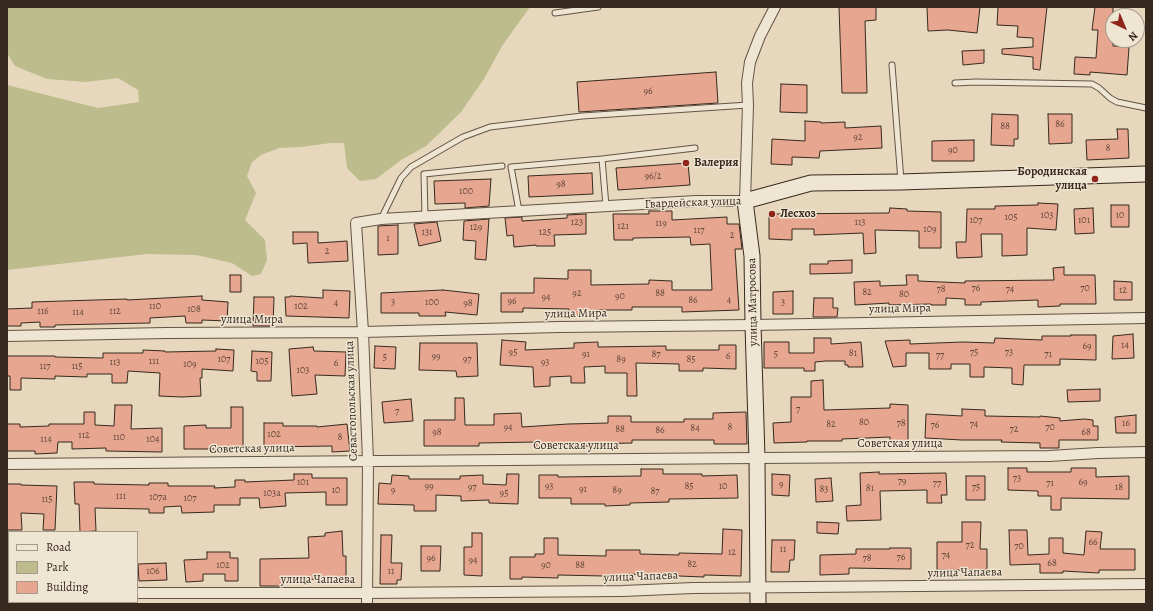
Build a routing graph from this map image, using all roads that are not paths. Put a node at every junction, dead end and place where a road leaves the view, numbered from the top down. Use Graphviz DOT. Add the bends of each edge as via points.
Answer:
graph roads {
  1 [pos="598,7"];
  2 [pos="775,7"];
  3 [pos="555,13"];
  4 [pos="892,65"];
  5 [pos="955,83"];
  6 [pos="748,105"];
  7 [pos="1146,108"];
  8 [pos="695,148"];
  9 [pos="602,159"];
  10 [pos="502,166"];
  11 [pos="1146,174"];
  12 [pos="901,182"];
  13 [pos="745,201"];
  14 [pos="606,206"];
  15 [pos="519,211"];
  16 [pos="426,217"];
  17 [pos="381,219"];
  18 [pos="1146,318"];
  19 [pos="753,325"];
  20 [pos="363,332"];
  21 [pos="7,336"];
  22 [pos="1146,452"];
  23 [pos="757,458"];
  24 [pos="368,461"];
  25 [pos="7,464"];
  26 [pos="1146,584"];
  27 [pos="757,588"];
  28 [pos="138,593"];
  29 [pos="367,593"];
  30 [pos="367,604"];
  31 [pos="758,604"];
  1 -- 3 [label="lane"];
  2 -- 6 [label="street, улица Матросова" via="750,62 747,83"];
  4 -- 12 [label="lane"];
  5 -- 7 [label="lane" via="1092,84 1116,102"];
  6 -- 13 [label="street, улица Матросова"];
  6 -- 17 [label="lane" via="582,116 490,127 463,137 411,167 401,178"];
  8 -- 9 [label="lane"];
  9 -- 14 [label="lane"];
  9 -- 15 [label="lane" via="511,167"];
  10 -- 16 [label="lane" via="424,174"];
  11 -- 12 [label="street, Гвардейская улица"];
  12 -- 13 [label="street, Гвардейская улица" via="811,183"];
  13 -- 14 [label="street, Гвардейская улица"];
  13 -- 19 [label="street, улица Матросова" via="752,256"];
  14 -- 15 [label="street, Гвардейская улица"];
  15 -- 16 [label="street, Гвардейская улица"];
  16 -- 17 [label="street, Гвардейская улица"];
  17 -- 20 [label="street, Севастопольская улица" via="356,223"];
  18 -- 19 [label="street, улица Мира"];
  19 -- 20 [label="street, улица Мира"];
  19 -- 23 [label="street, улица Матросова"];
  20 -- 21 [label="street, улица Мира"];
  20 -- 24 [label="street, Севастопольская улица"];
  22 -- 23 [label="street, Советская улица" via="1049,456"];
  23 -- 24 [label="street, Советская улица"];
  23 -- 27 [label="street, улица Матросова"];
  24 -- 25 [label="street, Советская улица"];
  24 -- 29 [label="street, Севастопольская улица"];
  26 -- 27 [label="street, улица Чапаева"];
  27 -- 29 [label="street, улица Чапаева"];
  27 -- 31 [label="street, улица Матросова"];
  28 -- 29 [label="street, улица Чапаева"];
  29 -- 30 [label="street, Севастопольская улица"];
}
